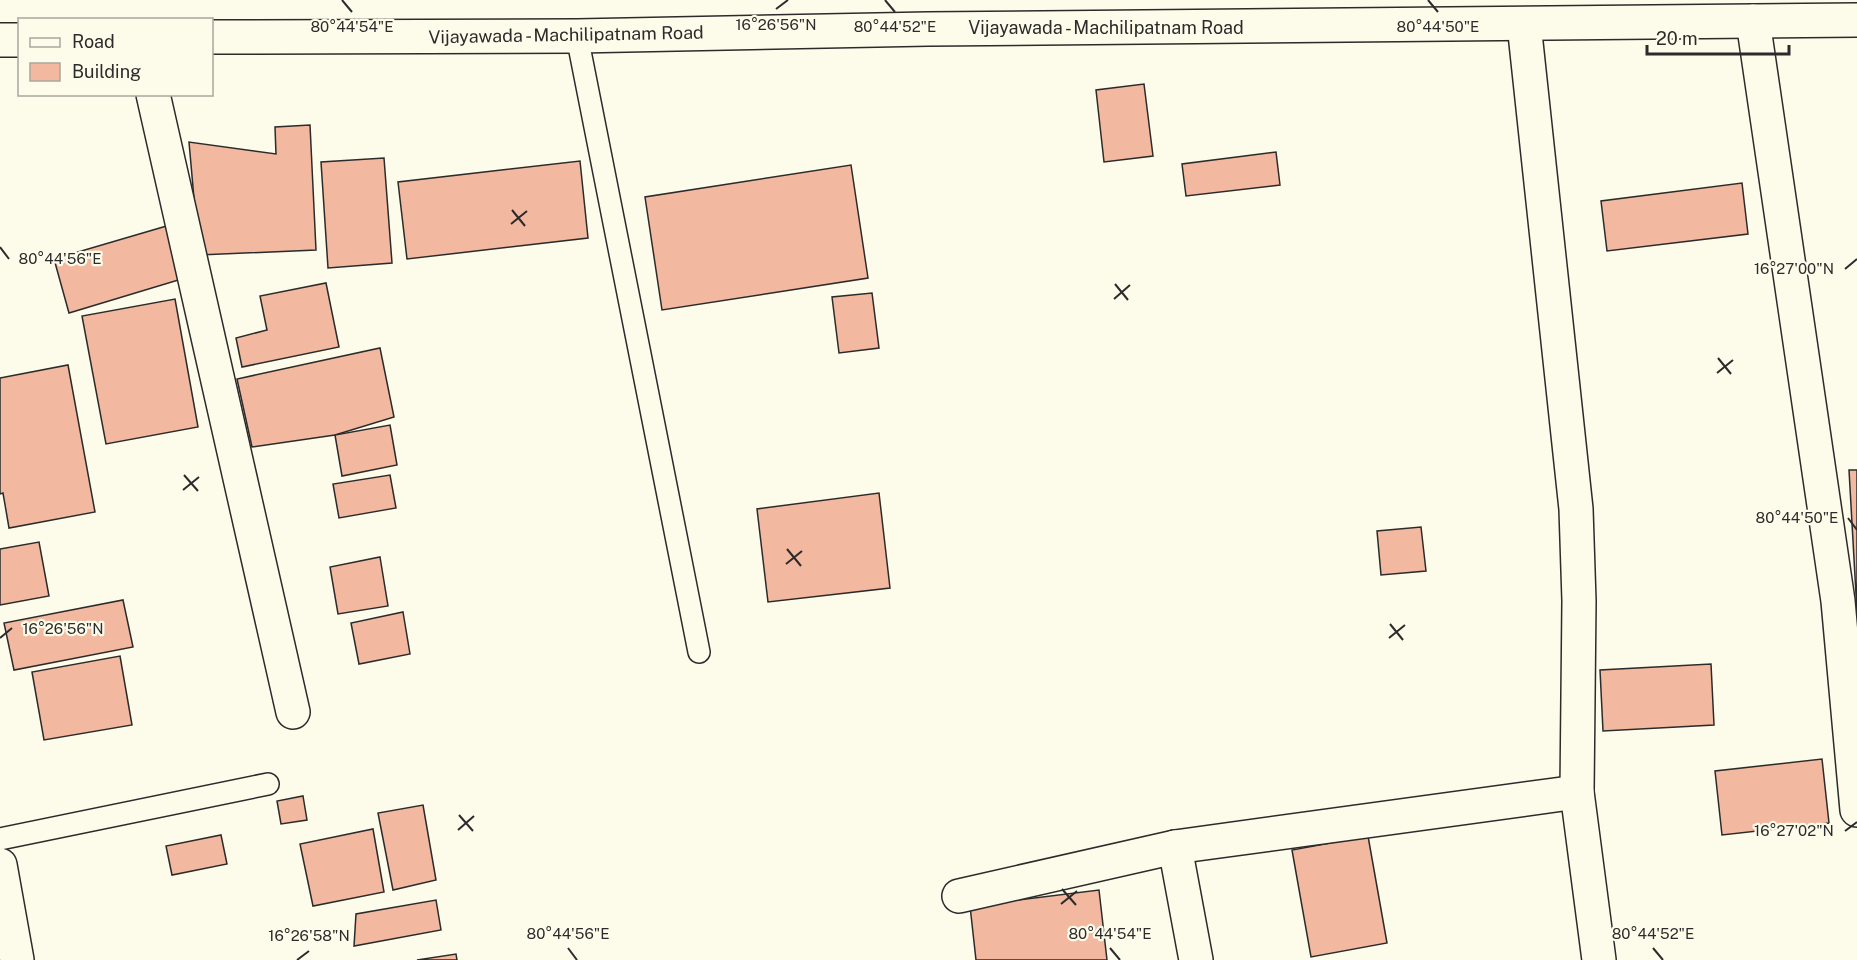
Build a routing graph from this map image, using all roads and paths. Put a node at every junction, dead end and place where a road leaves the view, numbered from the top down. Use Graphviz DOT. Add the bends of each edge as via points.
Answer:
graph roads {
  1 [pos="1857,20"];
  2 [pos="1753,21"];
  3 [pos="1524,24"];
  4 [pos="577,36"];
  5 [pos="213,37"];
  6 [pos="0,40"];
  7 [pos="18,40"];
  8 [pos="153,96"];
  9 [pos="699,652"];
  10 [pos="293,712"];
  11 [pos="268,784"];
  12 [pos="1577,792"];
  13 [pos="1857,810"];
  14 [pos="0,839"];
  15 [pos="1175,847"];
  16 [pos="0,865"];
  17 [pos="959,896"];
  18 [pos="17,960"];
  19 [pos="1196,960"];
  20 [pos="1599,960"];
  1 -- 2 [label="main road, Vijayawada - Machilipatnam Road"];
  2 -- 3 [label="main road, Vijayawada - Machilipatnam Road"];
  2 -- 13 [label="main road" via="1838,601"];
  3 -- 4 [label="main road, Vijayawada - Machilipatnam Road"];
  3 -- 12 [label="main road" via="1576,509"];
  4 -- 5 [label="main road, Vijayawada - Machilipatnam Road"];
  4 -- 9 [label="lane"];
  6 -- 7 [label="main road"];
  8 -- 10 [label="main road"];
  11 -- 14 [label="lane"];
  12 -- 15 [label="main road"];
  12 -- 20 [label="main road"];
  15 -- 17 [label="main road"];
  15 -- 19 [label="main road"];
  16 -- 18 [label="main road"];
}
